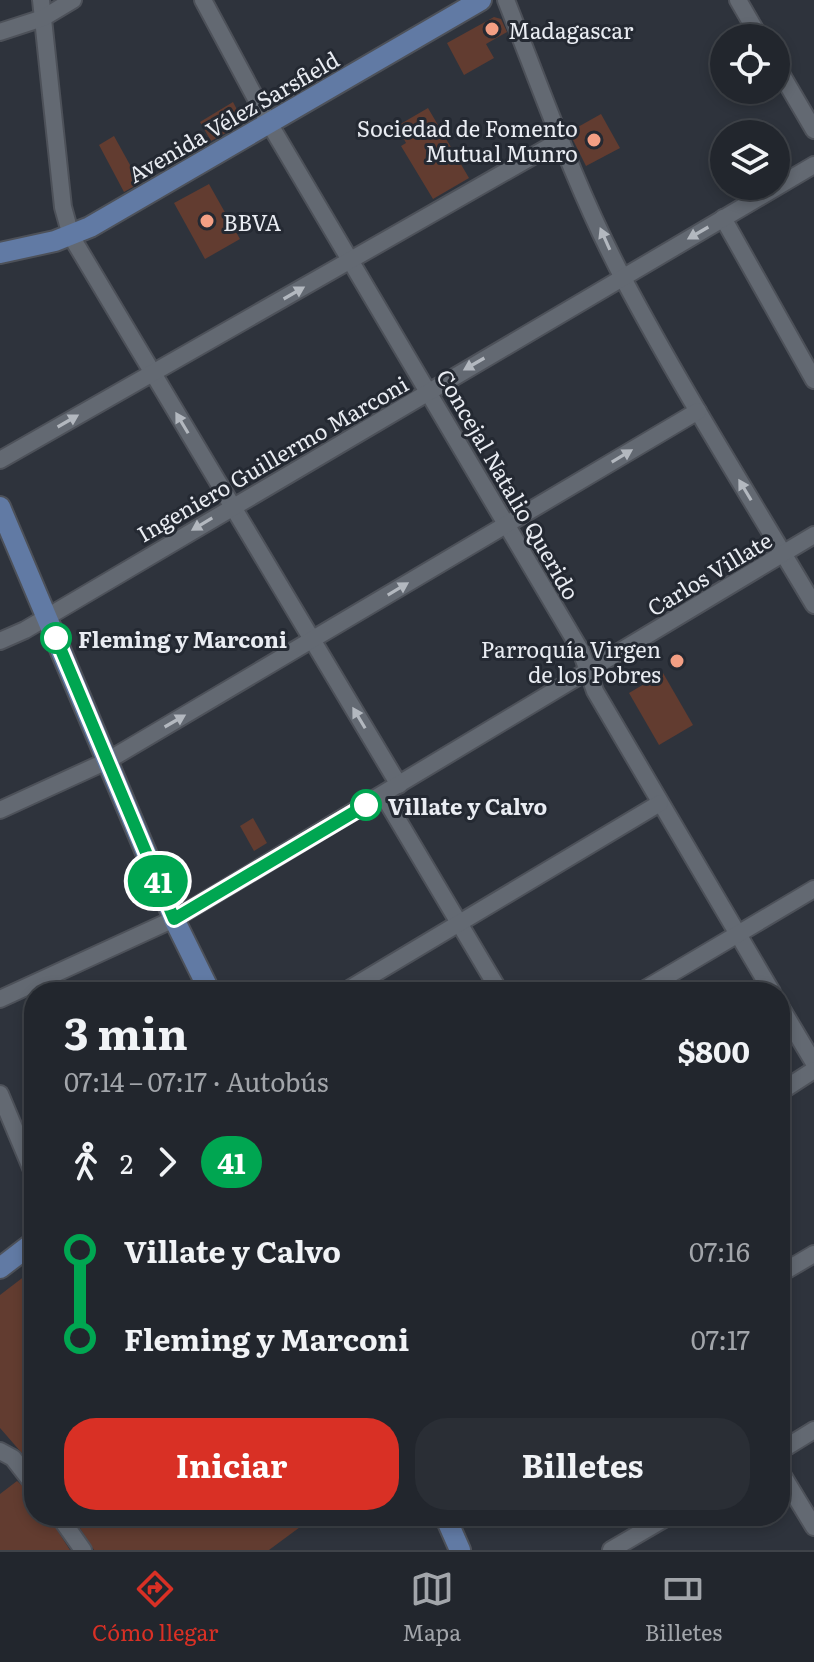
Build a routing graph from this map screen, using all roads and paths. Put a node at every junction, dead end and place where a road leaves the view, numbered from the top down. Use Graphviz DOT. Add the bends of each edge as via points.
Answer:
graph roads {
  1 [pos="41,0"];
  2 [pos="73,0"];
  3 [pos="203,0"];
  4 [pos="506,0"];
  5 [pos="738,0"];
  6 [pos="467,3"];
  7 [pos="43,18"];
  8 [pos="752,24"];
  9 [pos="0,32"];
  10 [pos="790,89"];
  11 [pos="269,123"];
  12 [pos="814,130"];
  13 [pos="561,140"];
  14 [pos="814,165"];
  15 [pos="723,218"];
  16 [pos="71,236"];
  17 [pos="0,253"];
  18 [pos="350,260"];
  19 [pos="623,277"];
  20 [pos="152,373"];
  21 [pos="814,380"];
  22 [pos="429,391"];
  23 [pos="698,411"];
  24 [pos="0,460"];
  25 [pos="233,506"];
  26 [pos="0,507"];
  27 [pos="507,524"];
  28 [pos="814,535"];
  29 [pos="784,554"];
  30 [pos="814,605"];
  31 [pos="46,616"];
  32 [pos="312,640"];
  33 [pos="0,641"];
  34 [pos="587,673"];
  35 [pos="107,761"];
  36 [pos="399,785"];
  37 [pos="383,795"];
  38 [pos="660,803"];
  39 [pos="0,810"];
  40 [pos="814,889"];
  41 [pos="174,919"];
  42 [pos="461,925"];
  43 [pos="737,934"];
  44 [pos="37,982"];
  45 [pos="205,982"];
  46 [pos="361,982"];
  47 [pos="494,982"];
  48 [pos="657,982"];
  49 [pos="766,982"];
  50 [pos="24,988"];
  51 [pos="0,999"];
  52 [pos="790,1023"];
  53 [pos="814,1063"];
  54 [pos="814,1070"];
  55 [pos="790,1086"];
  56 [pos="0,1094"];
  57 [pos="24,1151"];
  58 [pos="24,1250"];
  59 [pos="814,1254"];
  60 [pos="0,1268"];
  61 [pos="790,1268"];
  62 [pos="814,1430"];
  63 [pos="790,1445"];
  64 [pos="0,1451"];
  65 [pos="24,1472"];
  66 [pos="790,1487"];
  67 [pos="66,1526"];
  68 [pos="449,1526"];
  69 [pos="652,1526"];
  70 [pos="814,1527"];
  71 [pos="83,1550"];
  72 [pos="460,1550"];
  73 [pos="611,1550"];
  1 -- 7 [label="street"];
  2 -- 7 [label="street"];
  3 -- 11 [label="street, Concejal Natalio Querido"];
  4 -- 13 [label="street"];
  5 -- 8 [label="street"];
  6 -- 11 [label="main road, Avenida Vélez Sarsfield"];
  7 -- 9 [label="street"];
  7 -- 16 [label="street" via="63,207"];
  10 -- 12 [label="street"];
  11 -- 16 [label="main road, Avenida Vélez Sarsfield"];
  11 -- 18 [label="street, Concejal Natalio Querido"];
  13 -- 18 [label="street"];
  19 -- 13 [label="street, one-way"];
  14 -- 15 [label="street, Ingeniero Guillermo Marconi"];
  15 -- 19 [label="street, Ingeniero Guillermo Marconi, one-way"];
  15 -- 21 [label="street"];
  16 -- 17 [label="main road, Avenida Vélez Sarsfield"];
  16 -- 20 [label="street"];
  20 -- 18 [label="street, one-way"];
  18 -- 22 [label="street, Concejal Natalio Querido"];
  19 -- 22 [label="street, Ingeniero Guillermo Marconi, one-way"];
  19 -- 23 [label="street"];
  24 -- 20 [label="street, one-way"];
  25 -- 20 [label="street, one-way"];
  22 -- 25 [label="street, Ingeniero Guillermo Marconi"];
  22 -- 27 [label="street, Concejal Natalio Querido"];
  27 -- 23 [label="street, one-way"];
  29 -- 23 [label="street, one-way"];
  25 -- 31 [label="street, Ingeniero Guillermo Marconi, one-way"];
  25 -- 32 [label="street"];
  26 -- 31 [label="main road"];
  32 -- 27 [label="street, one-way"];
  27 -- 34 [label="street, Concejal Natalio Querido" via="581,651"];
  28 -- 29 [label="street, Carlos Villate"];
  29 -- 30 [label="street"];
  29 -- 34 [label="street, Carlos Villate"];
  31 -- 33 [label="street, Ingeniero Guillermo Marconi"];
  31 -- 35 [label="main road"];
  35 -- 32 [label="street, one-way"];
  36 -- 32 [label="street, one-way"];
  34 -- 36 [label="street, Carlos Villate"];
  34 -- 38 [label="street, Concejal Natalio Querido"];
  35 -- 39 [label="street"];
  35 -- 41 [label="main road"];
  36 -- 37 [label="street, Carlos Villate"];
  37 -- 41 [label="street, Carlos Villate"];
  37 -- 42 [label="street"];
  38 -- 42 [label="street"];
  38 -- 43 [label="street, Concejal Natalio Querido"];
  40 -- 43 [label="street"];
  41 -- 44 [label="street, Carlos Villate"];
  41 -- 45 [label="main road"];
  42 -- 46 [label="street"];
  42 -- 47 [label="street"];
  43 -- 48 [label="street"];
  43 -- 49 [label="street, Concejal Natalio Querido"];
  50 -- 51 [label="street, Carlos Villate"];
  52 -- 53 [label="street"];
  54 -- 55 [label="street"];
  56 -- 57 [label="street"];
  58 -- 60 [label="main road"];
  59 -- 61 [label="street"];
  62 -- 63 [label="street"];
  64 -- 65 [label="street"];
  66 -- 70 [label="street"];
  67 -- 71 [label="street"];
  68 -- 72 [label="main road"];
  69 -- 73 [label="street"];
}
